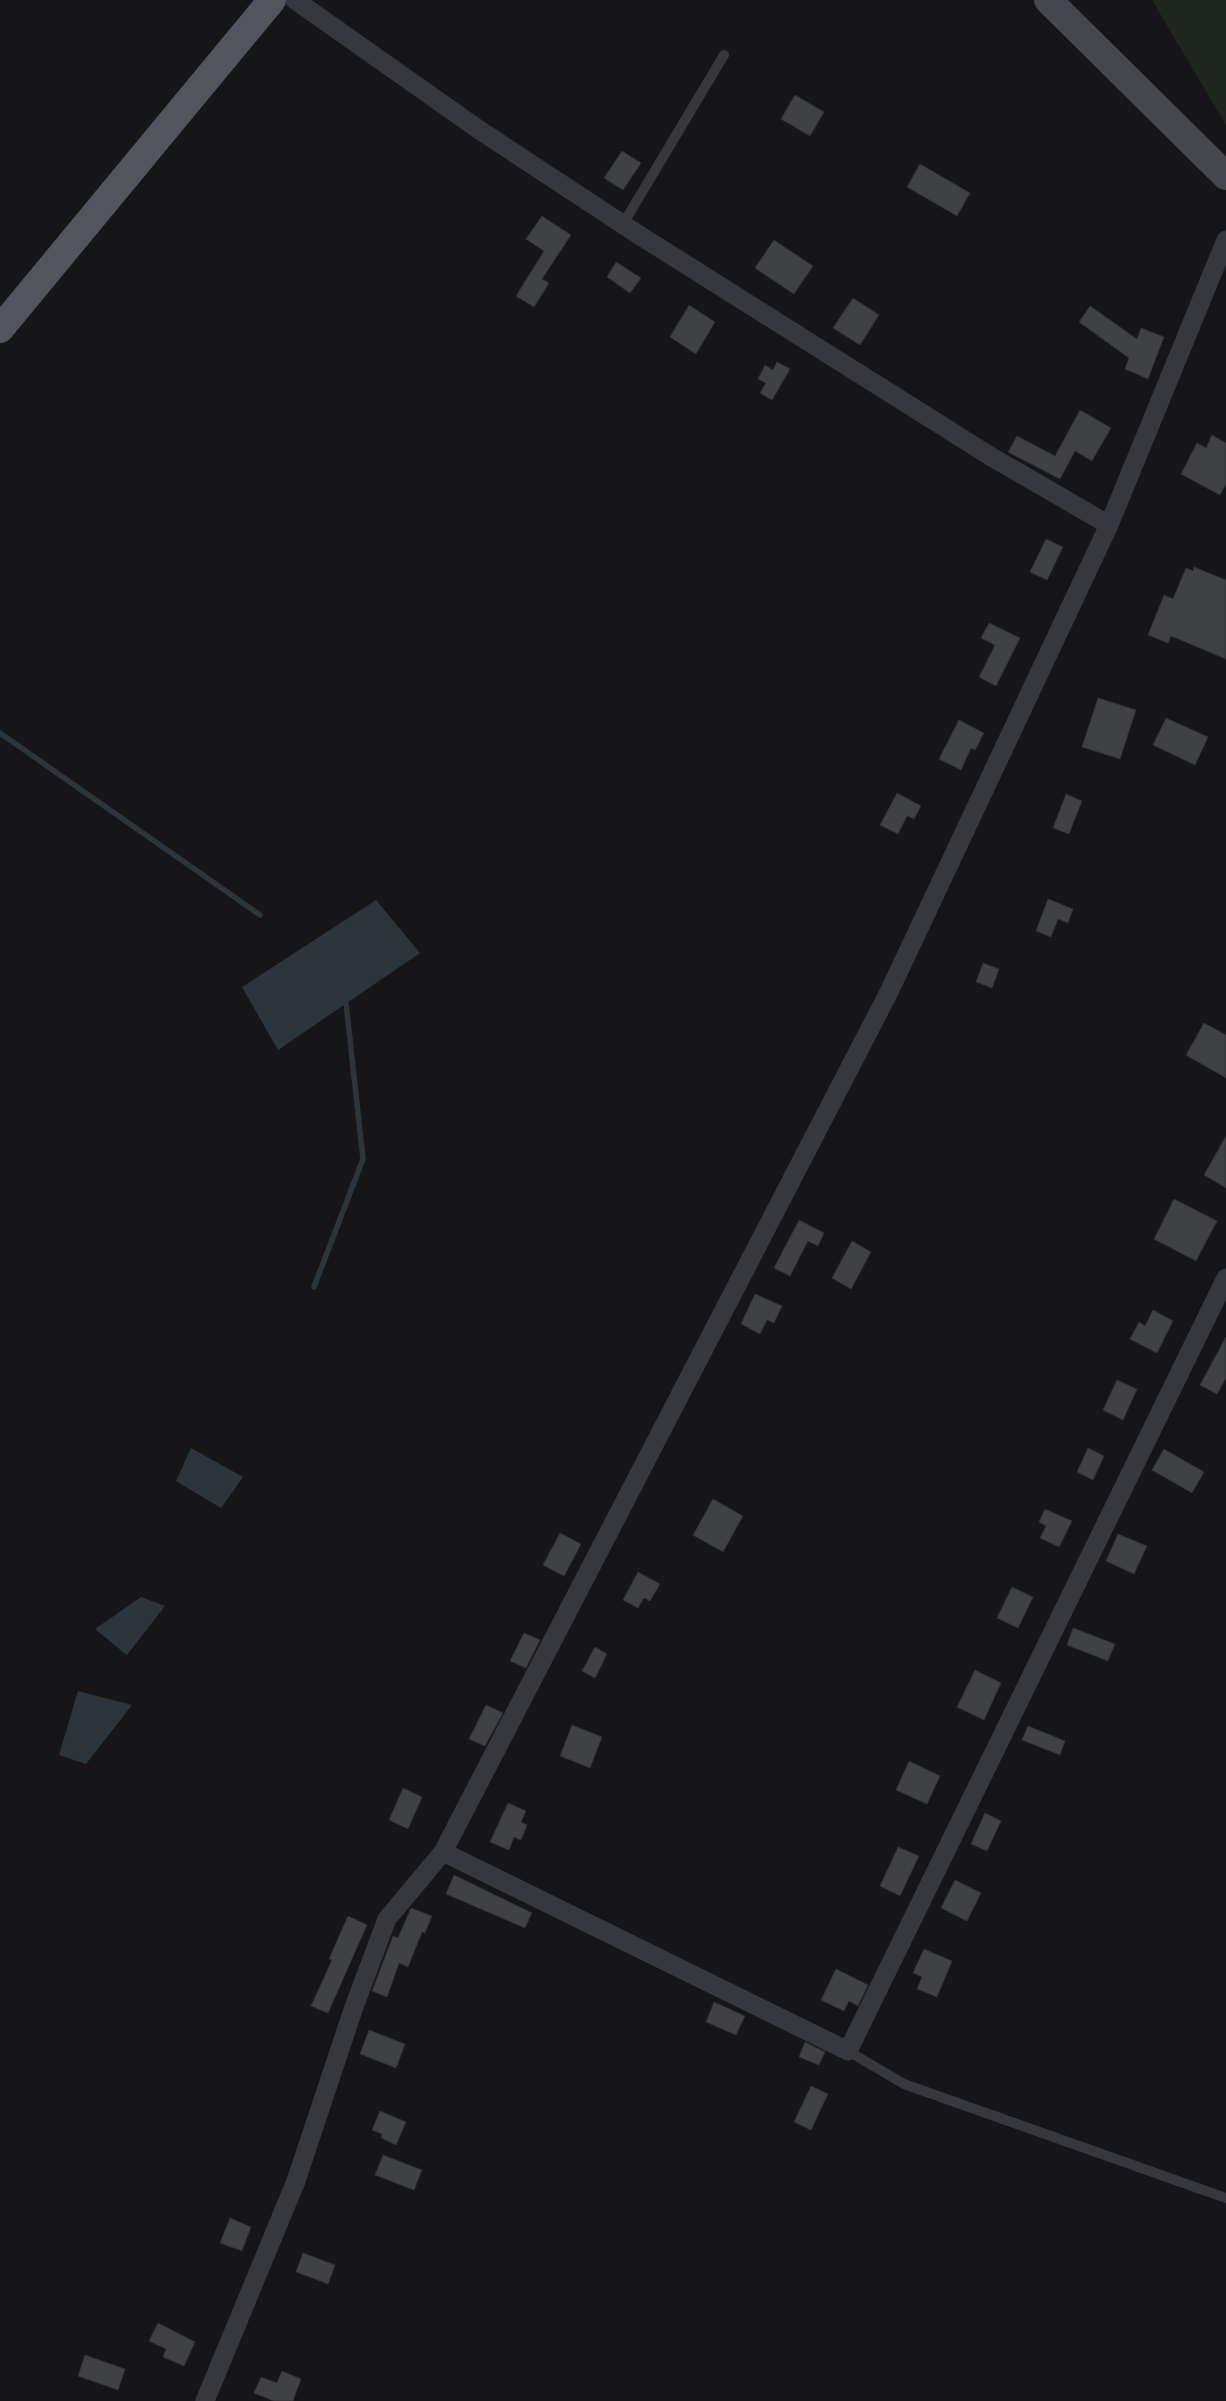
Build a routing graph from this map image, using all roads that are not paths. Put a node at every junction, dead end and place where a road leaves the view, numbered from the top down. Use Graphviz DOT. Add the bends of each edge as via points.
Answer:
graph roads {
  1 [pos="272,0"];
  2 [pos="295,0"];
  3 [pos="1048,0"];
  4 [pos="724,55"];
  5 [pos="1226,176"];
  6 [pos="623,224"];
  7 [pos="1226,240"];
  8 [pos="0,329"];
  9 [pos="1109,525"];
  10 [pos="1226,1278"];
  11 [pos="442,1852"];
  12 [pos="848,2050"];
  13 [pos="1226,2198"];
  14 [pos="205,2401"];
  1 -- 8 [label="main road"];
  2 -- 6 [label="street" via="478,130"];
  3 -- 5 [label="street"];
  4 -- 6 [label="lane"];
  6 -- 9 [label="street" via="990,456"];
  7 -- 9 [label="street"];
  9 -- 11 [label="street" via="889,992"];
  10 -- 12 [label="street"];
  11 -- 12 [label="street"];
  11 -- 14 [label="street" via="387,1918 296,2181"];
  12 -- 13 [label="lane" via="904,2084"];
}
